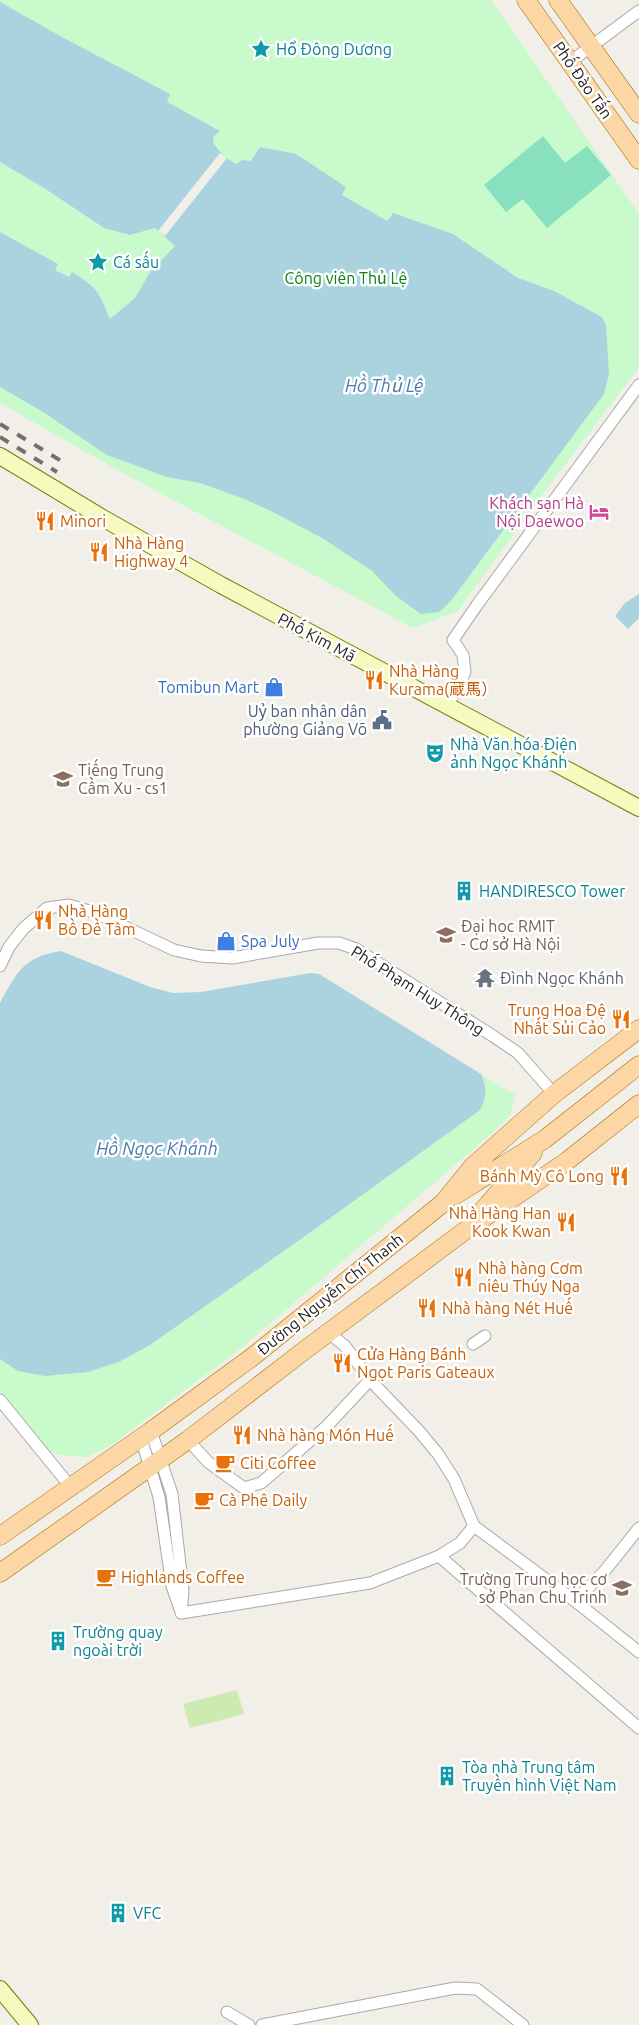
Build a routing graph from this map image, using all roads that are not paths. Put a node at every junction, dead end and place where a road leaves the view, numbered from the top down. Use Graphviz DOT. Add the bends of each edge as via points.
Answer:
graph roads {
  1 [pos="526,0"];
  2 [pos="558,0"];
  3 [pos="639,11"];
  4 [pos="590,47"];
  5 [pos="570,62"];
  6 [pos="639,114"];
  7 [pos="639,160"];
  8 [pos="639,385"];
  9 [pos="0,456"];
  10 [pos="447,707"];
  11 [pos="639,808"];
  12 [pos="0,966"];
  13 [pos="639,1029"];
  14 [pos="639,1065"];
  15 [pos="554,1094"];
  16 [pos="639,1104"];
  17 [pos="545,1139"];
  18 [pos="443,1203"];
  19 [pos="466,1230"];
  20 [pos="328,1332"];
  21 [pos="485,1336"];
  22 [pos="473,1344"];
  23 [pos="370,1380"];
  24 [pos="0,1400"];
  25 [pos="146,1434"];
  26 [pos="188,1440"];
  27 [pos="155,1463"];
  28 [pos="70,1486"];
  29 [pos="474,1526"];
  30 [pos="639,1528"];
  31 [pos="0,1536"];
  32 [pos="439,1556"];
  33 [pos="0,1573"];
  34 [pos="575,1602"];
  35 [pos="639,1652"];
  36 [pos="639,1728"];
  37 [pos="0,1989"];
  38 [pos="226,2012"];
  39 [pos="30,2025"];
  40 [pos="249,2025"];
  41 [pos="262,2025"];
  42 [pos="523,2025"];
  1 -- 5 [label="main road, Phố Đào Tấn"];
  2 -- 4 [label="main road, Phố Đào Tấn"];
  3 -- 4 [label="street"];
  4 -- 5 [label="street"];
  4 -- 6 [label="main road, Phố Đào Tấn"];
  5 -- 7 [label="main road, Phố Đào Tấn"];
  8 -- 10 [label="street" via="453,640 463,655 465,672"];
  9 -- 10 [label="main road, Phố Kim Mã" via="101,518"];
  10 -- 11 [label="main road, Phố Kim Mã"];
  12 -- 15 [label="street, Phố Phạm Huy Thông" via="13,941 47,908 70,905 96,913 174,950 201,956 232,958 339,943 356,949 493,1036 518,1054"];
  13 -- 15 [label="main road, Đường Nguyễn Chí Thanh"];
  14 -- 17 [label="main road"];
  15 -- 18 [label="main road, Đường Nguyễn Chí Thanh" via="473,1166"];
  16 -- 19 [label="main road, Đường Nguyễn Chí Thanh" via="567,1161"];
  17 -- 18 [label="main road"];
  17 -- 19 [label="main road"];
  18 -- 25 [label="main road, Đường Nguyễn Chí Thanh" via="251,1358"];
  19 -- 20 [label="main road, Đường Nguyễn Chí Thanh"];
  20 -- 23 [label="street" via="345,1346"];
  20 -- 26 [label="main road, Đường Nguyễn Chí Thanh"];
  21 -- 22 [label="street"];
  23 -- 26 [label="street" via="326,1428 261,1483 244,1488 208,1462"];
  23 -- 29 [label="street" via="419,1431 448,1468"];
  24 -- 28 [label="street"];
  25 -- 27 [label="street"];
  25 -- 28 [label="main road, Đường Nguyễn Chí Thanh"];
  26 -- 27 [label="main road, Đường Nguyễn Chí Thanh"];
  27 -- 32 [label="street" via="172,1586 181,1612 370,1583"];
  27 -- 33 [label="main road, Đường Nguyễn Chí Thanh"];
  28 -- 31 [label="main road, Đường Nguyễn Chí Thanh"];
  29 -- 32 [label="street" via="460,1543"];
  29 -- 34 [label="street"];
  30 -- 34 [label="street"];
  32 -- 36 [label="street"];
  34 -- 35 [label="street"];
  37 -- 39 [label="main road"];
  38 -- 40 [label="street"];
  41 -- 42 [label="street" via="455,1988 477,1990"];
}
